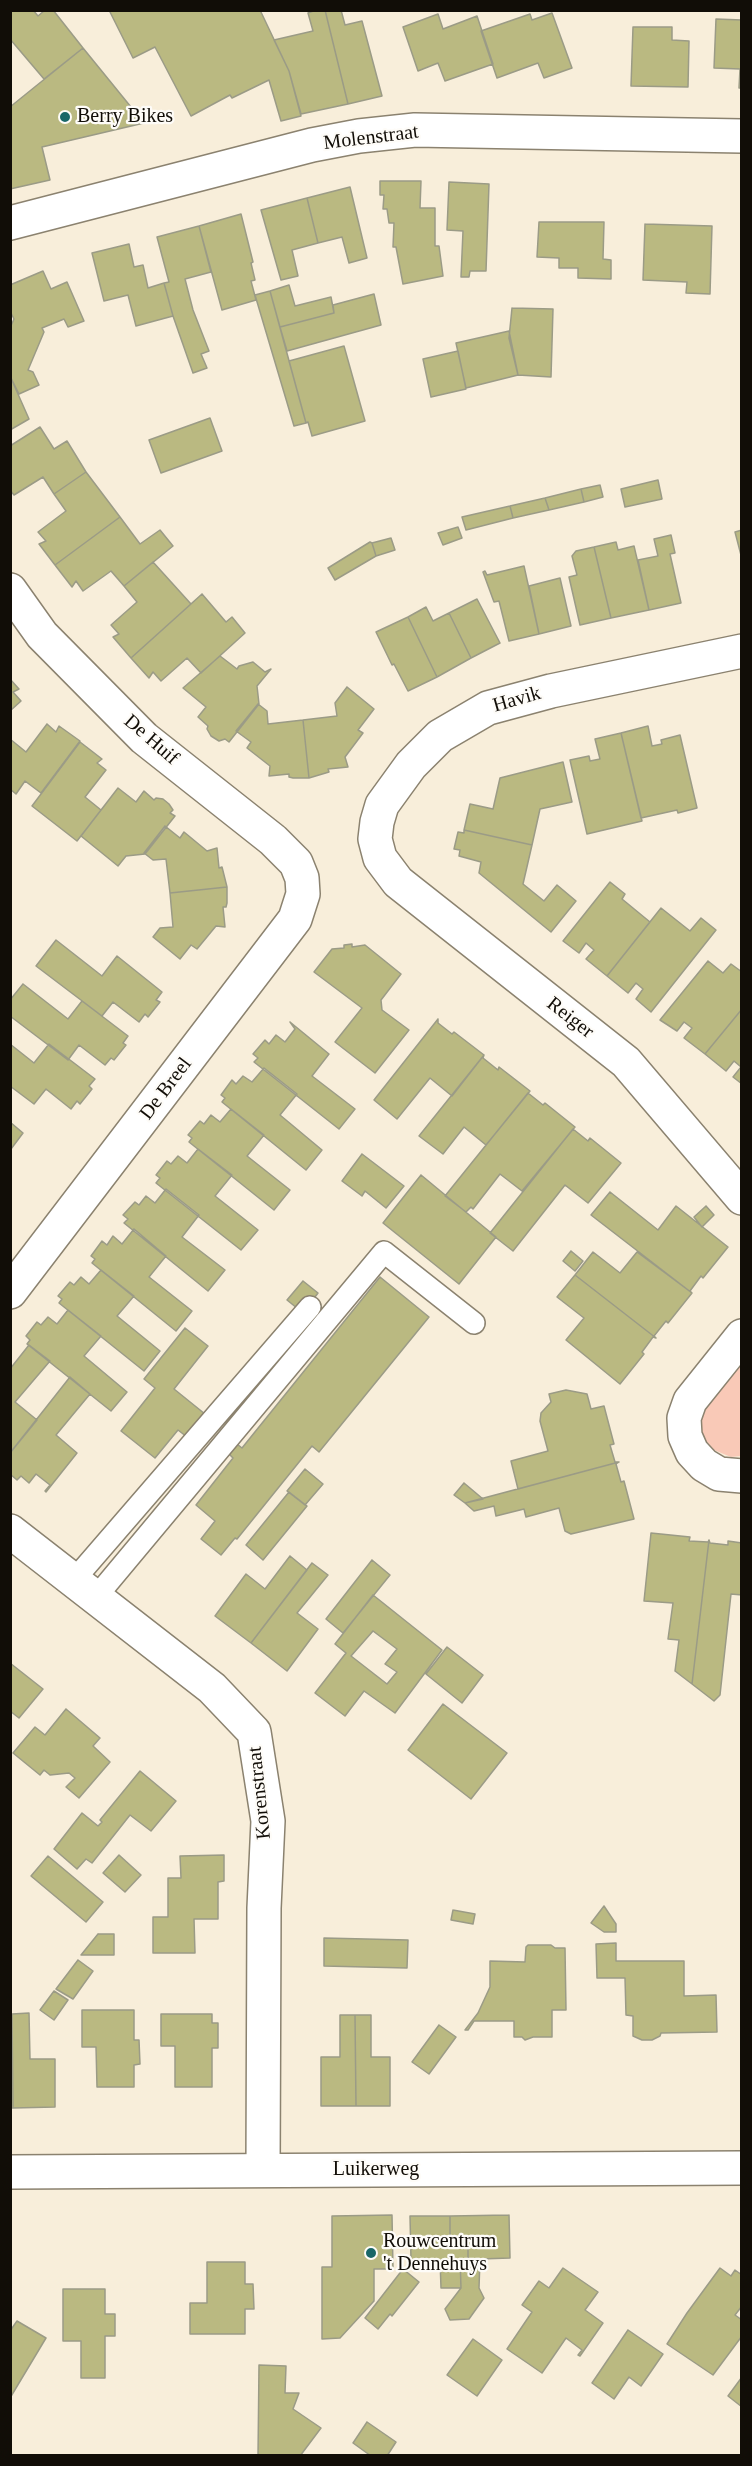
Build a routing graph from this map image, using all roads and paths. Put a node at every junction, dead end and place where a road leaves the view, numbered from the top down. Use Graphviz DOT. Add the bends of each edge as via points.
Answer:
graph roads {
  1 [pos="741,136"];
  2 [pos="10,223"];
  3 [pos="10,590"];
  4 [pos="741,651"];
  5 [pos="380,858"];
  6 [pos="302,878"];
  7 [pos="741,1198"];
  8 [pos="10,1292"];
  9 [pos="310,1307"];
  10 [pos="474,1323"];
  11 [pos="741,1336"];
  12 [pos="741,1476"];
  13 [pos="10,1531"];
  14 [pos="85,1589"];
  15 [pos="741,2168"];
  16 [pos="263,2170"];
  17 [pos="10,2172"];
  1 -- 2 [label="street, Molenstraat" via="415,130 359,136"];
  3 -- 6 [label="street, De Huif" via="42,635 144,738 273,840 296,863"];
  4 -- 5 [label="street, Havik" via="488,708 440,736 411,765 382,805 375,839"];
  5 -- 7 [label="street, Reiger" via="398,882 626,1062"];
  6 -- 8 [label="street, De Breel" via="303,894 295,919"];
  9 -- 14 [label="lane"];
  10 -- 14 [label="lane" via="384,1252"];
  11 -- 12 [label="street" via="690,1401 684,1418 685,1436 704,1465 719,1474"];
  13 -- 14 [label="street, Korenstraat"];
  14 -- 16 [label="street, Korenstraat" via="212,1688 254,1732 268,1821"];
  15 -- 16 [label="street, Luikerweg"];
  16 -- 17 [label="street, Luikerweg"];
}
